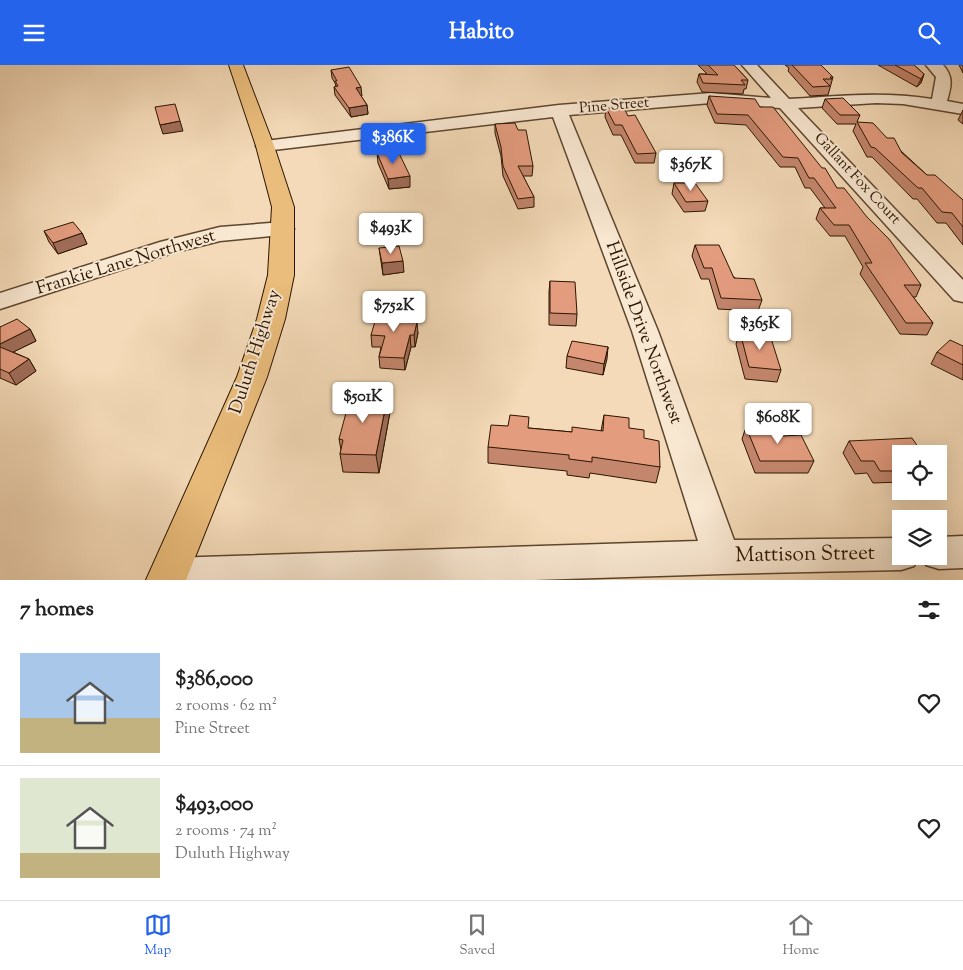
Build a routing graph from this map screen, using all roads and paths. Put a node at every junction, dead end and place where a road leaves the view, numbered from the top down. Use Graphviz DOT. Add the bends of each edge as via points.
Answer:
graph roads {
  1 [pos="236,65"];
  2 [pos="750,65"];
  3 [pos="933,65"];
  4 [pos="787,104"];
  5 [pos="938,104"];
  6 [pos="963,109"];
  7 [pos="559,110"];
  8 [pos="265,146"];
  9 [pos="283,229"];
  10 [pos="963,295"];
  11 [pos="0,301"];
  12 [pos="963,552"];
  13 [pos="892,553"];
  14 [pos="947,553"];
  15 [pos="722,557"];
  16 [pos="168,578"];
  1 -- 8 [label="main road, Duluth Highway"];
  2 -- 4 [label="street, Gallant Fox Court"];
  3 -- 5 [label="street" via="945,82"];
  4 -- 5 [label="street, Pine Street" via="876,98"];
  4 -- 7 [label="street, Pine Street" via="711,98"];
  4 -- 10 [label="street, Gallant Fox Court"];
  5 -- 6 [label="street, Pine Street"];
  7 -- 8 [label="street, Pine Street"];
  7 -- 15 [label="street, Hillside Drive Northwest" via="645,331"];
  8 -- 9 [label="main road, Duluth Highway" via="283,207"];
  9 -- 11 [label="street, Frankie Lane Northwest" via="220,234"];
  9 -- 16 [label="main road, Duluth Highway" via="281,275 255,369"];
  12 -- 14 [label="street"];
  13 -- 15 [label="street, Mattison Street"];
  15 -- 16 [label="street, Mattison Street"];
}
